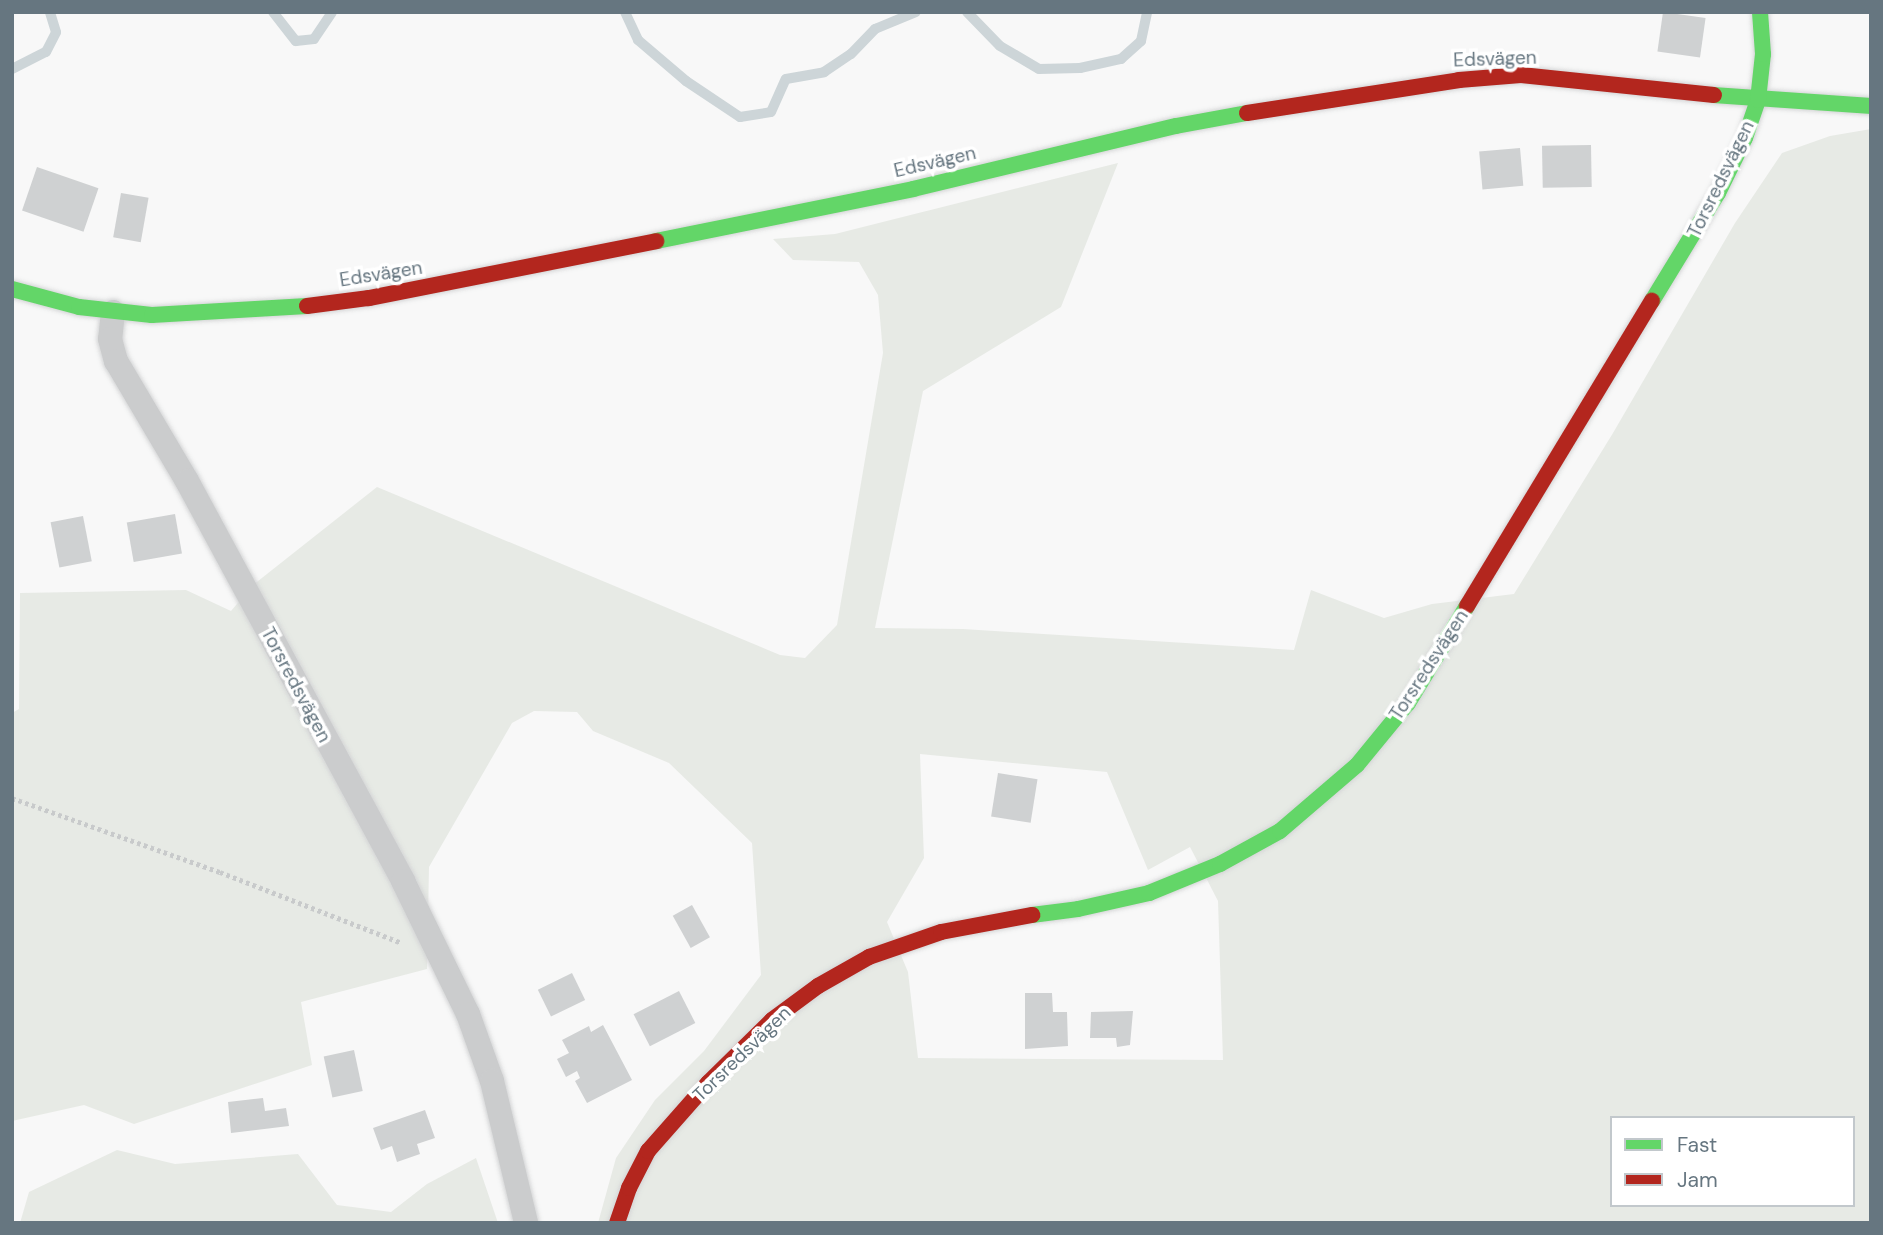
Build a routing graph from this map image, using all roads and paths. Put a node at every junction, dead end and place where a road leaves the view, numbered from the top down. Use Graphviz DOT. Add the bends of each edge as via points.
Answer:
graph roads {
  1 [pos="1760,12"];
  2 [pos="1758,100"];
  3 [pos="1871,106"];
  4 [pos="12,289"];
  5 [pos="113,312"];
  6 [pos="12,798"];
  7 [pos="437,950"];
  8 [pos="526,1223"];
  9 [pos="617,1223"];
  1 -- 2 [label="street, Torsredsvägen" via="1763,54"];
  2 -- 3 [label="street, Edsvägen"];
  2 -- 5 [label="street, Edsvägen" via="1521,75 1459,80 1176,126 913,189 369,299 208,314"];
  2 -- 9 [label="street, Torsredsvägen" via="1718,193 1670,276 1408,704 1357,765 1280,831 1220,864 1149,893 941,932 870,957 818,986 772,1020 648,1151"];
  4 -- 5 [label="street, Edsvägen"];
  5 -- 7 [label="street, Torsredsvägen" via="110,339 116,360 187,481"];
  6 -- 7 [label="path" via="220,872 424,953"];
  7 -- 8 [label="street, Torsredsvägen" via="468,1014 492,1081"];
}
